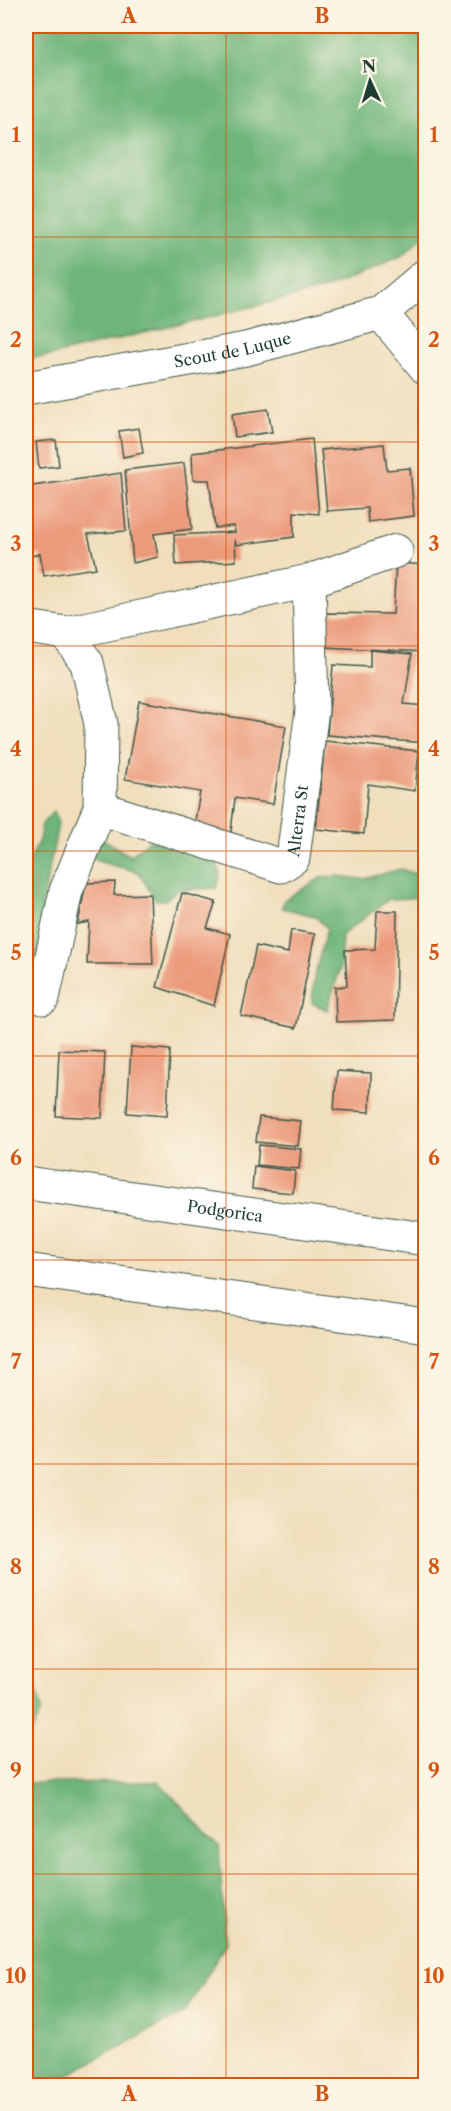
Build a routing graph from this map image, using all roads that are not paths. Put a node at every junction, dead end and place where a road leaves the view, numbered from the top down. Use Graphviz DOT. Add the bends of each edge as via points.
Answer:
graph roads {
  1 [pos="426,275"];
  2 [pos="381,313"];
  3 [pos="426,369"];
  4 [pos="26,388"];
  5 [pos="396,551"];
  6 [pos="309,581"];
  7 [pos="26,627"];
  8 [pos="66,633"];
  9 [pos="100,808"];
  10 [pos="43,998"];
  11 [pos="26,1183"];
  12 [pos="426,1239"];
  13 [pos="26,1270"];
  14 [pos="426,1326"];
  1 -- 2 [label="street, Scout de Luque"];
  2 -- 3 [label="street"];
  2 -- 4 [label="street, Scout de Luque" via="246,349"];
  5 -- 6 [label="street"];
  6 -- 8 [label="street"];
  6 -- 9 [label="street, Alterra St" via="312,710 293,858 281,866"];
  7 -- 8 [label="street"];
  8 -- 9 [label="street" via="87,663 100,724"];
  9 -- 10 [label="street" via="66,891"];
  11 -- 12 [label="street, Podgorica"];
  13 -- 14 [label="street"];
}
